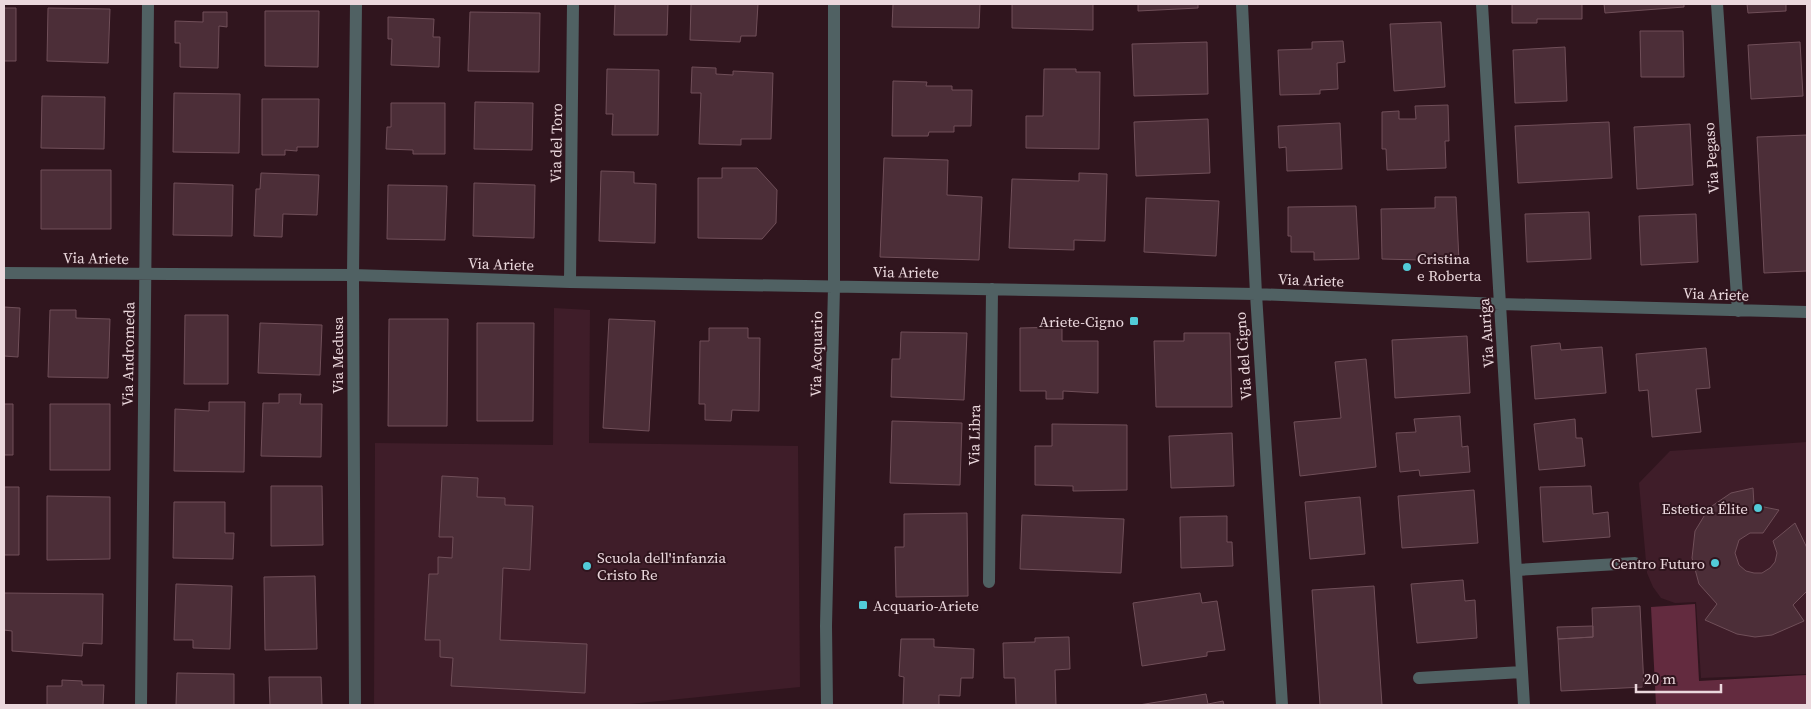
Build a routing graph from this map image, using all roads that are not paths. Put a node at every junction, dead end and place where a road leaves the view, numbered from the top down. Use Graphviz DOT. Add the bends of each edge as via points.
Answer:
graph roads {
  1 [pos="148,4"];
  2 [pos="356,4"];
  3 [pos="574,4"];
  4 [pos="834,4"];
  5 [pos="1242,4"];
  6 [pos="1482,4"];
  7 [pos="1717,4"];
  8 [pos="4,273"];
  9 [pos="145,275"];
  10 [pos="353,276"];
  11 [pos="570,282"];
  12 [pos="834,287"];
  13 [pos="992,289"];
  14 [pos="1256,294"];
  15 [pos="1500,304"];
  16 [pos="1738,310"];
  17 [pos="1807,312"];
  18 [pos="1635,562"];
  19 [pos="1517,570"];
  20 [pos="989,582"];
  21 [pos="1522,672"];
  22 [pos="1419,678"];
  23 [pos="141,705"];
  24 [pos="355,705"];
  25 [pos="827,705"];
  26 [pos="1282,705"];
  27 [pos="1524,705"];
  1 -- 9 [label="street, Via Andromeda"];
  2 -- 10 [label="street, Via Medusa"];
  3 -- 11 [label="street, Via del Toro"];
  4 -- 12 [label="street, Via Acquario"];
  5 -- 14 [label="street, Via del Cigno"];
  6 -- 15 [label="street, Via Auriga"];
  7 -- 16 [label="street, Via Pegaso"];
  8 -- 9 [label="street, Via Ariete"];
  9 -- 10 [label="street, Via Ariete"];
  9 -- 23 [label="street, Via Andromeda"];
  10 -- 11 [label="street, Via Ariete"];
  10 -- 24 [label="street, Via Medusa"];
  11 -- 12 [label="street, Via Ariete"];
  12 -- 13 [label="street, Via Ariete"];
  12 -- 25 [label="street, Via Acquario"];
  13 -- 14 [label="street, Via Ariete"];
  13 -- 20 [label="street, Via Libra"];
  14 -- 15 [label="street, Via Ariete"];
  14 -- 26 [label="street, Via del Cigno"];
  15 -- 16 [label="street, Via Ariete"];
  15 -- 19 [label="street, Via Auriga"];
  16 -- 17 [label="street, Via Ariete"];
  18 -- 19 [label="street"];
  19 -- 21 [label="street, Via Auriga"];
  21 -- 22 [label="street"];
  21 -- 27 [label="street, Via Auriga"];
}
